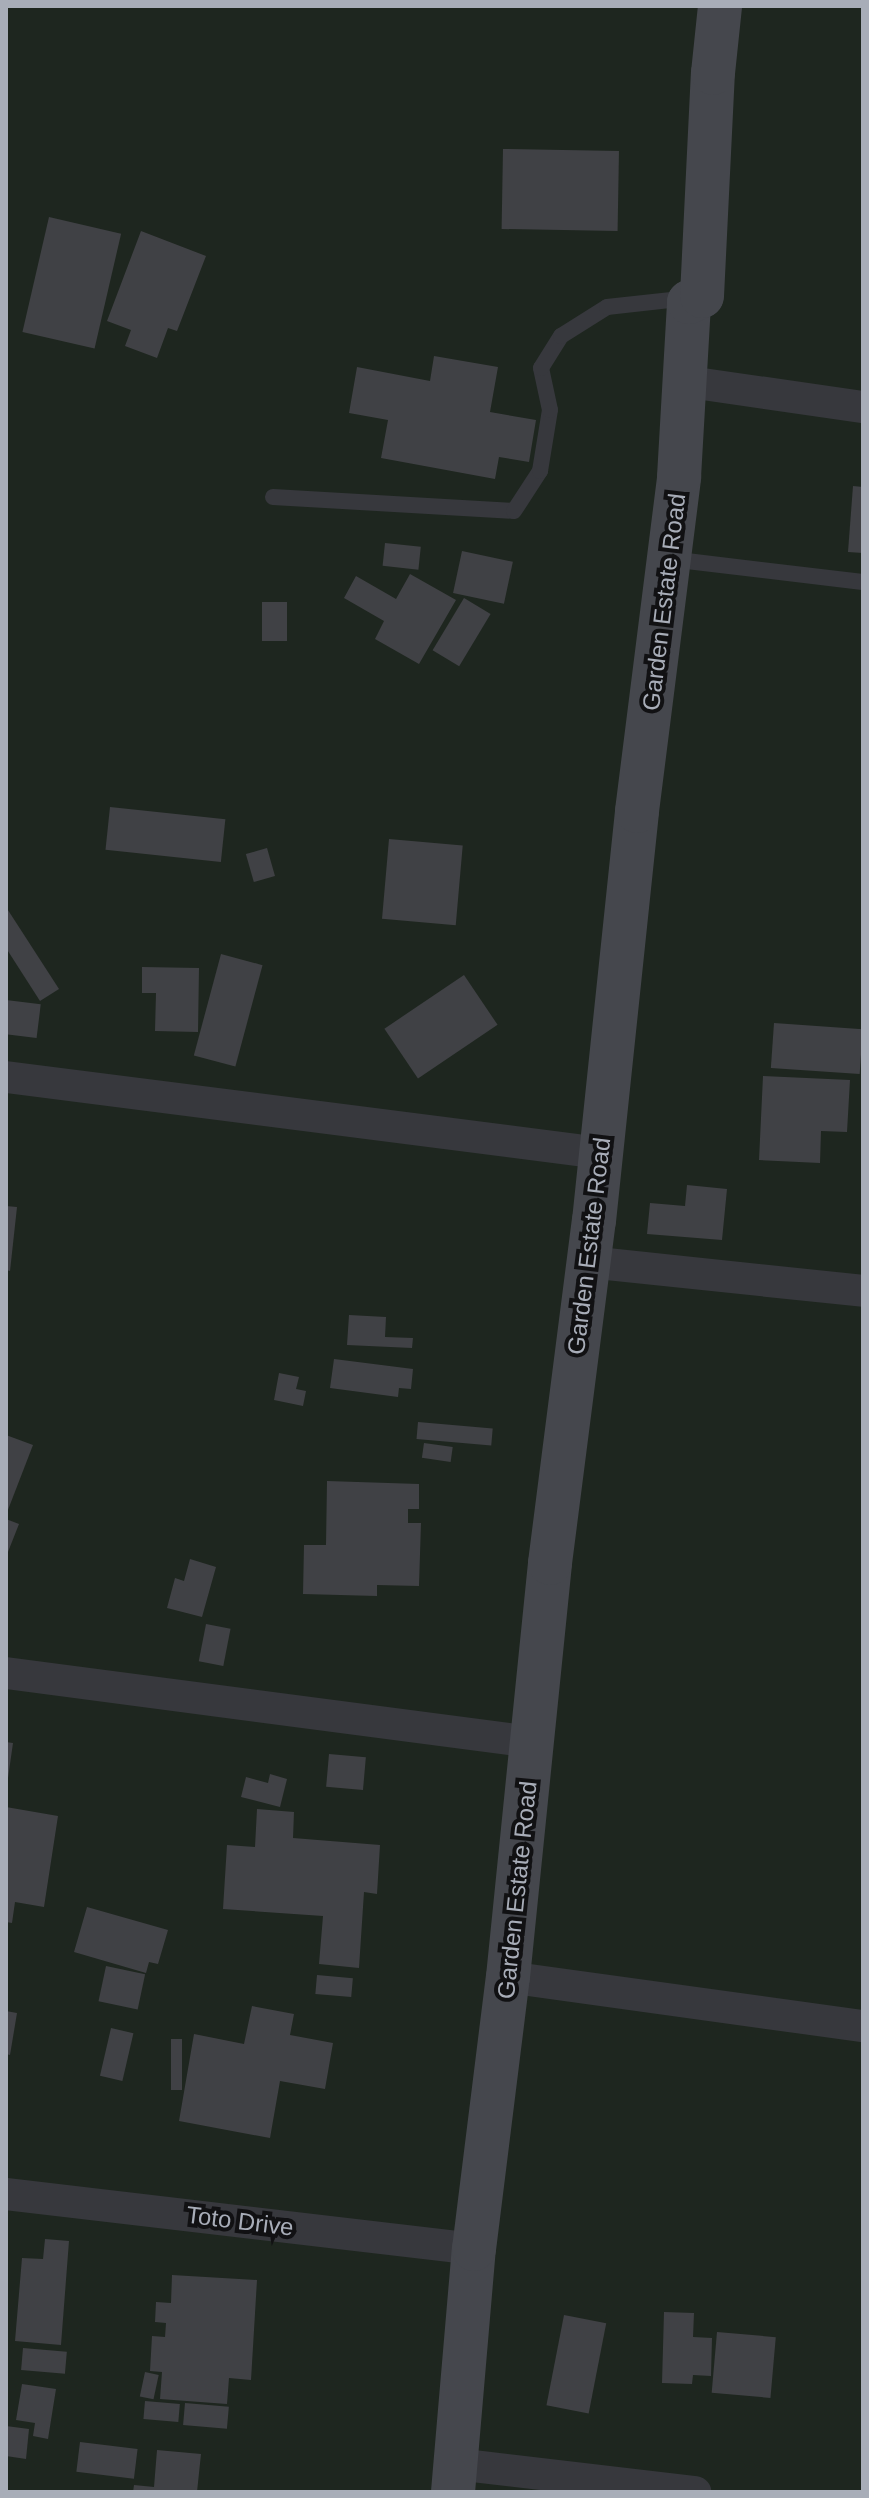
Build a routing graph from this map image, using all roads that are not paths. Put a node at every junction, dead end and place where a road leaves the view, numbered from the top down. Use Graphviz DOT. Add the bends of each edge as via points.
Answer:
graph roads {
  1 [pos="720,6"];
  2 [pos="702,296"];
  3 [pos="682,381"];
  4 [pos="863,407"];
  5 [pos="273,497"];
  6 [pos="669,559"];
  7 [pos="863,582"];
  8 [pos="6,1077"];
  9 [pos="601,1153"];
  10 [pos="588,1262"];
  11 [pos="863,1291"];
  12 [pos="6,1673"];
  13 [pos="532,1742"];
  14 [pos="508,1977"];
  15 [pos="863,2026"];
  16 [pos="6,2194"];
  17 [pos="474,2249"];
  18 [pos="454,2478"];
  19 [pos="695,2492"];
  1 -- 2 [label="street, Garden Estate Road"];
  2 -- 3 [label="street, Garden Estate Road" via="689,302"];
  2 -- 5 [label="lane" via="607,307 561,336 541,368 550,410 540,471 514,511"];
  3 -- 4 [label="street"];
  3 -- 6 [label="street, Garden Estate Road" via="679,477"];
  6 -- 7 [label="lane"];
  6 -- 9 [label="street, Garden Estate Road"];
  8 -- 9 [label="street"];
  9 -- 10 [label="street, Garden Estate Road"];
  10 -- 11 [label="street"];
  10 -- 13 [label="street, Garden Estate Road"];
  12 -- 13 [label="street"];
  13 -- 14 [label="street, Garden Estate Road"];
  14 -- 15 [label="street"];
  14 -- 17 [label="street, Garden Estate Road"];
  16 -- 17 [label="street, Toto Drive"];
  17 -- 18 [label="street, Garden Estate Road"];
  18 -- 19 [label="street"];
}
